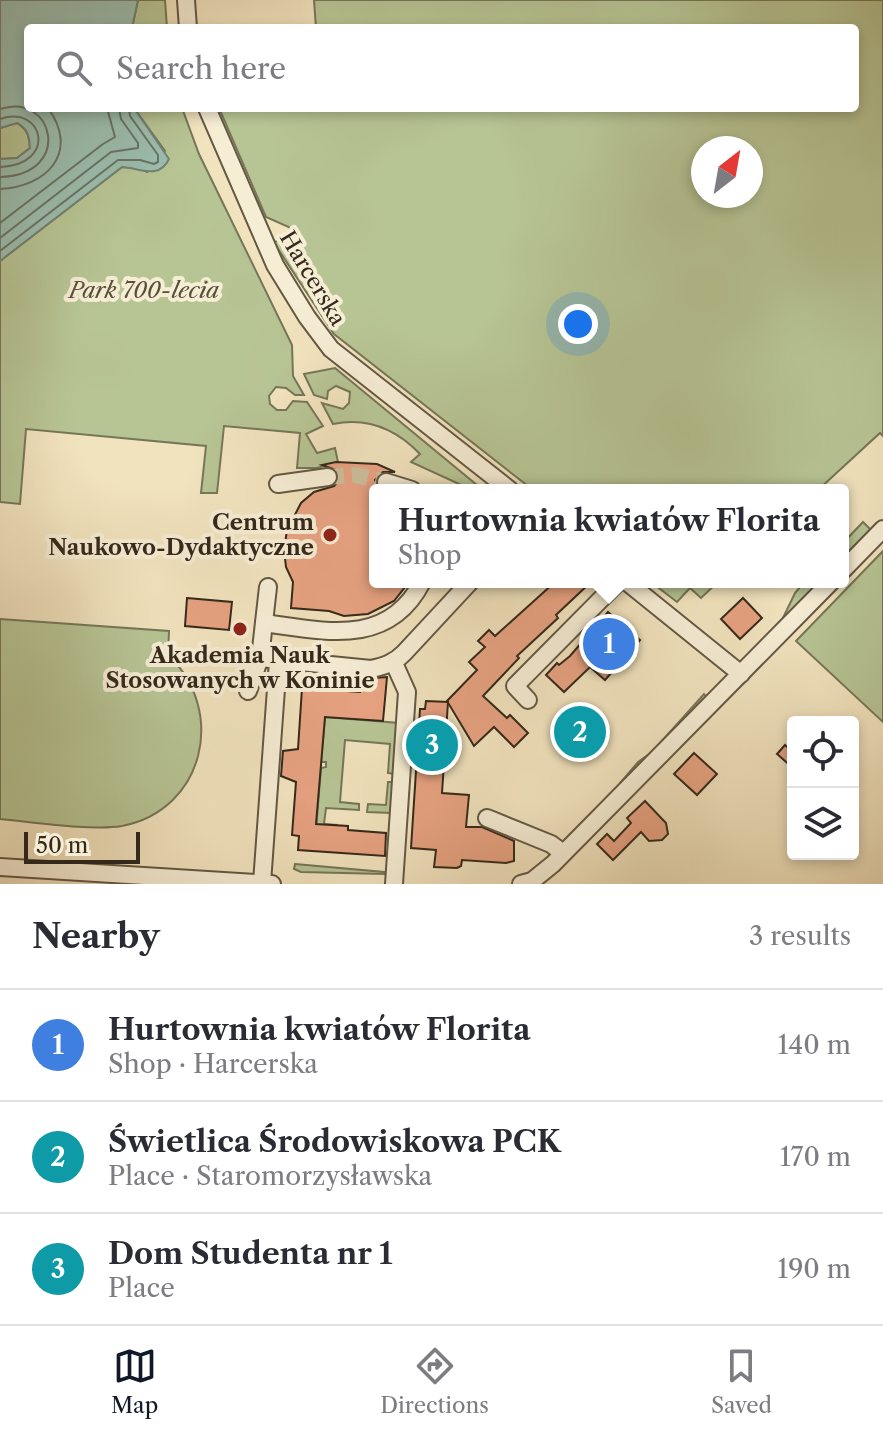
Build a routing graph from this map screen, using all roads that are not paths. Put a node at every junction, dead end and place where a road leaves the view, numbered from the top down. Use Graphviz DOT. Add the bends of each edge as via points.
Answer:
graph roads {
  1 [pos="186,0"];
  2 [pos="188,24"];
  3 [pos="209,112"];
  4 [pos="328,477"];
  5 [pos="386,482"];
  6 [pos="278,484"];
  7 [pos="392,484"];
  8 [pos="502,484"];
  9 [pos="883,529"];
  10 [pos="849,564"];
  11 [pos="268,587"];
  12 [pos="417,588"];
  13 [pos="464,588"];
  14 [pos="612,588"];
  15 [pos="634,588"];
  16 [pos="825,588"];
  17 [pos="264,623"];
  18 [pos="260,658"];
  19 [pos="278,661"];
  20 [pos="394,663"];
  21 [pos="741,674"];
  22 [pos="248,691"];
  23 [pos="528,700"];
  24 [pos="487,818"];
  25 [pos="563,853"];
  26 [pos="0,867"];
  27 [pos="262,883"];
  28 [pos="529,883"];
  29 [pos="272,884"];
  30 [pos="394,884"];
  1 -- 2 [label="street"];
  3 -- 8 [label="street, Harcerska" via="275,265 331,349"];
  4 -- 6 [label="street"];
  5 -- 7 [label="street"];
  9 -- 10 [label="street"];
  11 -- 17 [label="street"];
  12 -- 17 [label="street" via="399,611 373,628 344,632"];
  13 -- 20 [label="street"];
  14 -- 23 [label="street" via="515,686"];
  15 -- 21 [label="street"];
  16 -- 21 [label="street"];
  17 -- 18 [label="street"];
  18 -- 19 [label="street"];
  18 -- 22 [label="street"];
  19 -- 20 [label="street" via="371,669"];
  19 -- 27 [label="street"];
  20 -- 30 [label="street" via="407,692"];
  21 -- 25 [label="street"];
  24 -- 25 [label="street"];
  25 -- 28 [label="street"];
  26 -- 27 [label="street"];
  27 -- 29 [label="street"];
}
